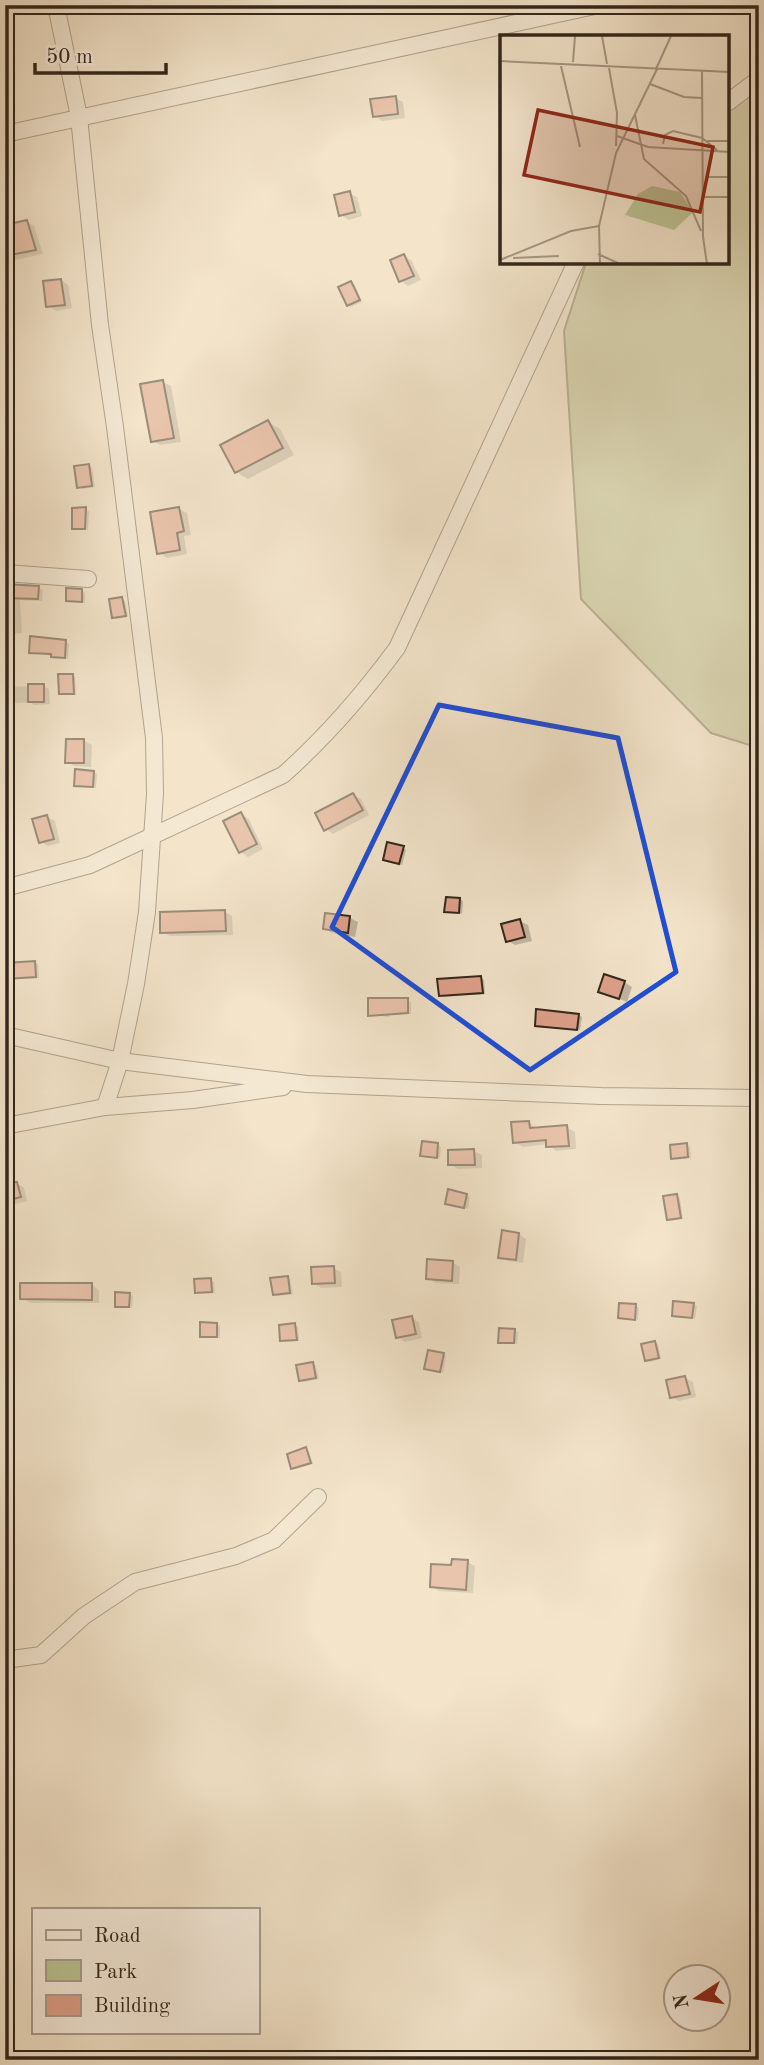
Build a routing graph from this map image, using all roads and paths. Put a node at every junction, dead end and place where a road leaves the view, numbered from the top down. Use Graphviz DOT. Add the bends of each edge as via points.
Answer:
graph roads {
  1 [pos="9,5"];
  2 [pos="56,5"];
  3 [pos="595,6"];
  4 [pos="5,11"];
  5 [pos="759,79"];
  6 [pos="729,102"];
  7 [pos="79,117"];
  8 [pos="5,134"];
  9 [pos="575,264"];
  10 [pos="5,573"];
  11 [pos="88,579"];
  12 [pos="151,835"];
  13 [pos="5,888"];
  14 [pos="5,1034"];
  15 [pos="120,1061"];
  16 [pos="307,1084"];
  17 [pos="759,1098"];
  18 [pos="105,1107"];
  19 [pos="5,1126"];
  20 [pos="318,1497"];
  21 [pos="5,1660"];
  1 -- 4 [label="street"];
  2 -- 7 [label="street"];
  3 -- 7 [label="street"];
  5 -- 6 [label="street"];
  7 -- 8 [label="street"];
  7 -- 12 [label="street" via="100,325 154,738"];
  9 -- 12 [label="street" via="397,648 363,694 283,775"];
  10 -- 11 [label="street"];
  12 -- 13 [label="street" via="90,865"];
  12 -- 15 [label="street" via="147,912"];
  14 -- 15 [label="street"];
  15 -- 16 [label="street"];
  15 -- 18 [label="street"];
  16 -- 17 [label="street"];
  16 -- 18 [label="street"];
  18 -- 19 [label="street"];
  20 -- 21 [label="street" via="274,1541 236,1556 135,1582 84,1616 41,1655"];
}
